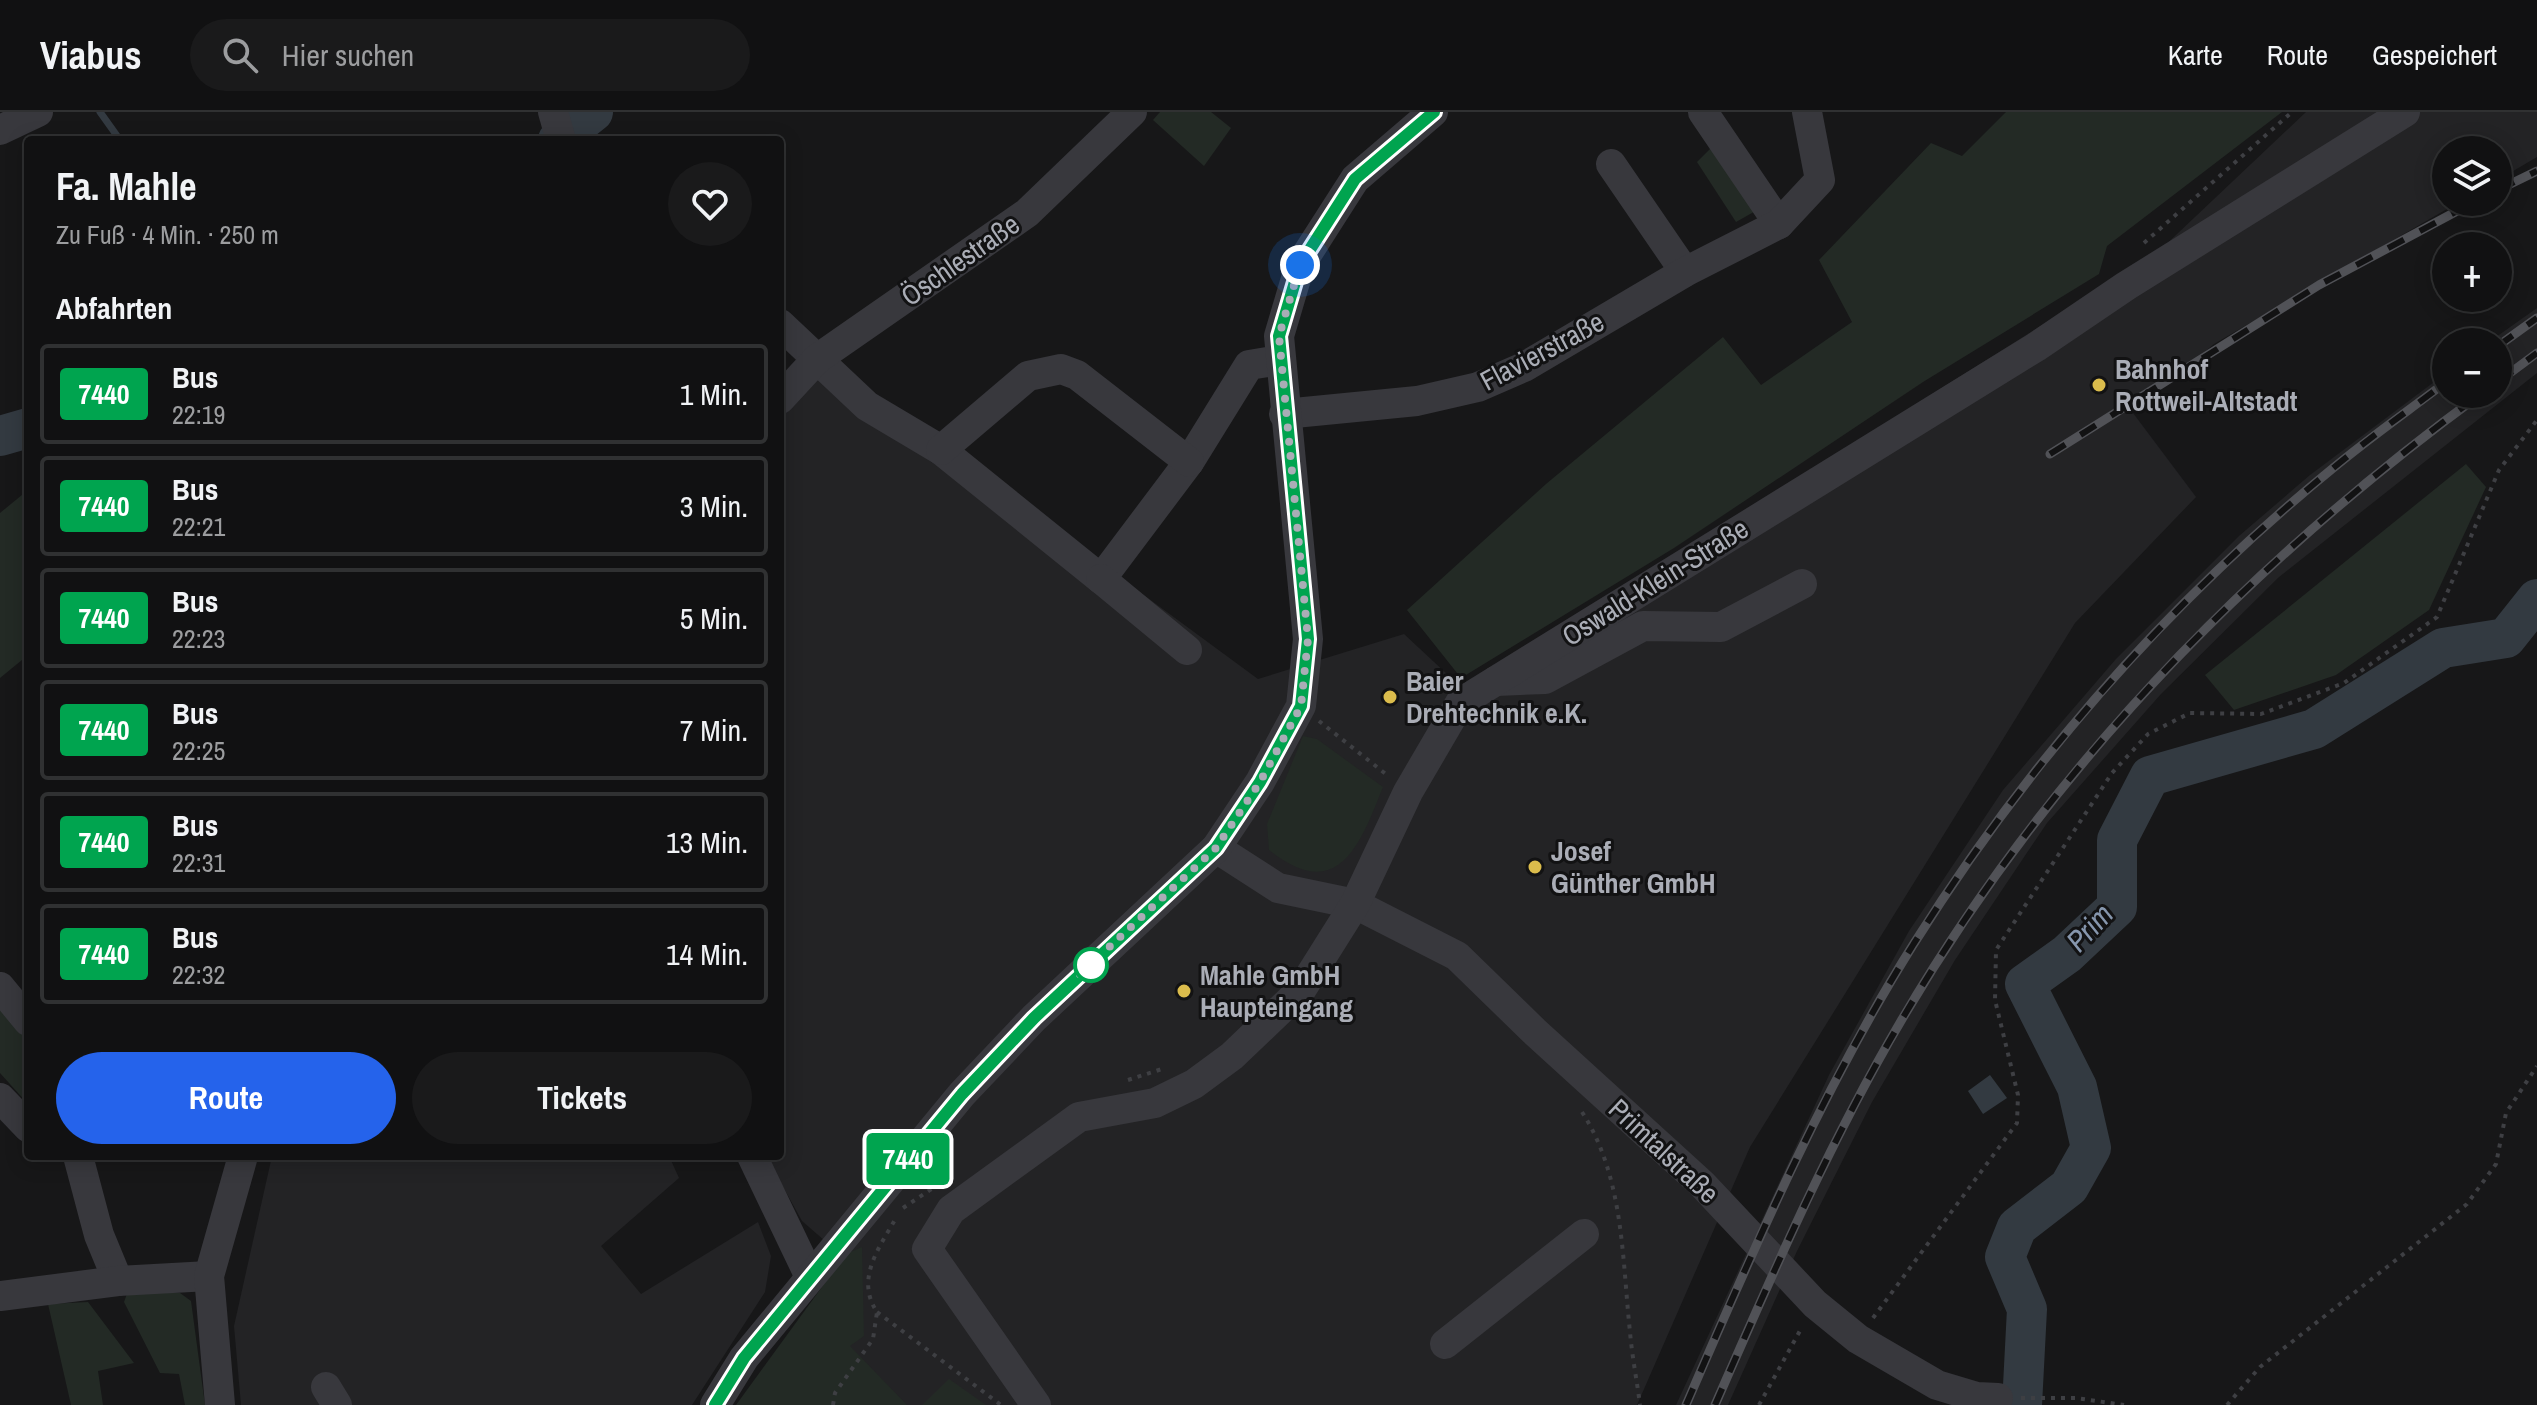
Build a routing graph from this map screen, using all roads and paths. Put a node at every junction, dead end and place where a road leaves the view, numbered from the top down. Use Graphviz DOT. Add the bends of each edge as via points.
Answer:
graph roads {
  1 [pos="38,112"];
  2 [pos="553,112"];
  3 [pos="1132,112"];
  4 [pos="1433,112"];
  5 [pos="1703,112"];
  6 [pos="1807,112"];
  7 [pos="2292,112"];
  8 [pos="2405,112"];
  9 [pos="0,130"];
  10 [pos="560,136"];
  11 [pos="1611,164"];
  12 [pos="1779,224"];
  13 [pos="1685,272"];
  14 [pos="2126,286"];
  15 [pos="784,328"];
  16 [pos="817,359"];
  17 [pos="1280,360"];
  18 [pos="784,395"];
  19 [pos="1284,414"];
  20 [pos="2537,420"];
  21 [pos="941,450"];
  22 [pos="1189,462"];
  23 [pos="1101,579"];
  24 [pos="1802,584"];
  25 [pos="1187,650"];
  26 [pos="1494,681"];
  27 [pos="1301,706"];
  28 [pos="1408,792"];
  29 [pos="1216,848"];
  30 [pos="1355,904"];
  31 [pos="0,987"];
  32 [pos="24,1016"];
  33 [pos="2537,1066"];
  34 [pos="0,1098"];
  35 [pos="1581,1109"];
  36 [pos="24,1123"];
  37 [pos="78,1160"];
  38 [pos="242,1160"];
  39 [pos="754,1160"];
  40 [pos="1584,1234"];
  41 [pos="209,1276"];
  42 [pos="810,1277"];
  43 [pos="118,1281"];
  44 [pos="0,1296"];
  45 [pos="1815,1304"];
  46 [pos="877,1312"];
  47 [pos="1858,1339"];
  48 [pos="1445,1344"];
  49 [pos="1998,1398"];
  50 [pos="220,1405"];
  51 [pos="715,1405"];
  52 [pos="1001,1405"];
  53 [pos="1036,1405"];
  54 [pos="1640,1405"];
  55 [pos="1759,1405"];
  56 [pos="2124,1405"];
  57 [pos="2227,1405"];
  1 -- 9 [label="street"];
  2 -- 10 [label="street"];
  3 -- 16 [label="street, Öschlestraße" via="1027,213"];
  4 -- 17 [label="street" via="1355,179 1300,265 1279,336"];
  5 -- 12 [label="street"];
  6 -- 12 [label="street, Flavierstraße" via="1820,180"];
  7 -- 14 [label="path" via="2135,251"];
  8 -- 14 [label="street, Oswald-Klein-Straße"];
  11 -- 13 [label="street"];
  12 -- 13 [label="street, Flavierstraße"];
  13 -- 19 [label="street, Flavierstraße" via="1524,367 1478,387 1417,401"];
  14 -- 26 [label="street, Oswald-Klein-Straße" via="2036,347"];
  15 -- 16 [label="street"];
  16 -- 18 [label="street, Öschlestraße"];
  16 -- 21 [label="street" via="867,406"];
  17 -- 19 [label="street"];
  17 -- 22 [label="street" via="1249,365"];
  19 -- 27 [label="street" via="1308,639"];
  20 -- 47 [label="path" via="2499,470 2437,617 2344,683 2261,714 2190,713 2148,734 2112,773 1996,950 1995,1000 2018,1095 2017,1123"];
  21 -- 22 [label="street" via="1028,376 1061,369 1077,375"];
  21 -- 23 [label="street"];
  22 -- 23 [label="street"];
  23 -- 25 [label="street"];
  24 -- 26 [label="street" via="1721,627 1643,626 1545,679"];
  26 -- 28 [label="street, Oswald-Klein-Straße" via="1460,703"];
  27 -- 28 [label="path"];
  27 -- 29 [label="street"];
  28 -- 30 [label="street, Oswald-Klein-Straße"];
  29 -- 30 [label="street, Primtalstraße" via="1278,888"];
  29 -- 42 [label="street" via="1013,1040"];
  30 -- 45 [label="street, Primtalstraße" via="1457,956 1702,1184"];
  30 -- 53 [label="street, Oswald-Klein-Straße" via="1301,990 1232,1056 1194,1084 1155,1103 1079,1117 951,1210 927,1249"];
  31 -- 32 [label="street"];
  33 -- 57 [label="path" via="2506,1113 2496,1164 2467,1204 2260,1367"];
  34 -- 36 [label="street"];
  35 -- 54 [label="path" via="1610,1171"];
  37 -- 43 [label="street"];
  38 -- 41 [label="street"];
  39 -- 42 [label="street"];
  40 -- 48 [label="street"];
  41 -- 43 [label="street"];
  41 -- 50 [label="street"];
  42 -- 51 [label="street" via="744,1358"];
  43 -- 44 [label="street"];
  45 -- 47 [label="street, Primtalstraße"];
  45 -- 55 [label="path"];
  46 -- 52 [label="path"];
  47 -- 49 [label="street, Primtalstraße" via="1937,1385"];
  49 -- 56 [label="path" via="2076,1398"];
}
